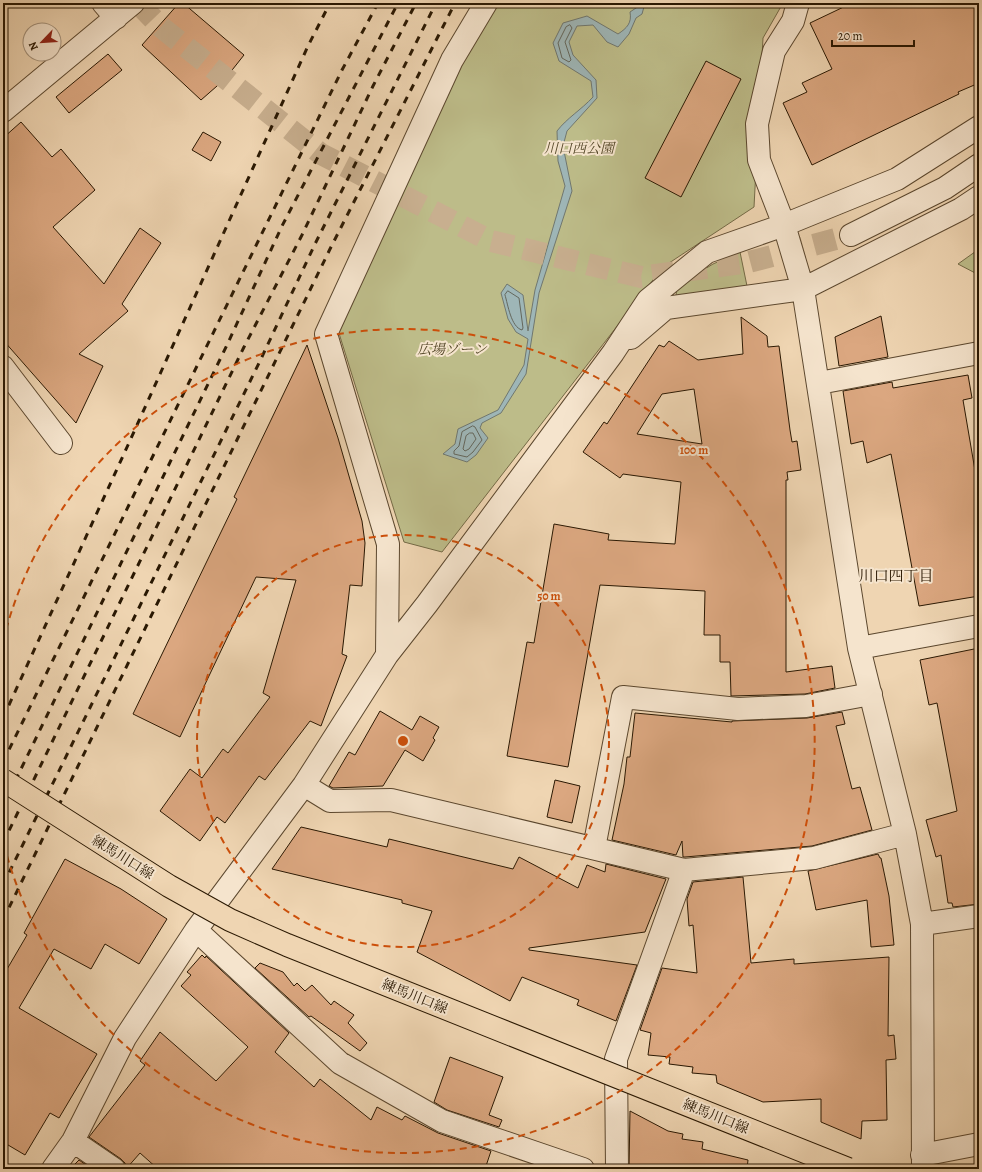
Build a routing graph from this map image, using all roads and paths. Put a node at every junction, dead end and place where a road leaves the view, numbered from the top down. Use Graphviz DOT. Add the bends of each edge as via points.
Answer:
graph roads {
  1 [pos="133,3"];
  2 [pos="486,3"];
  3 [pos="798,3"];
  4 [pos="109,10"];
  5 [pos="3,111"];
  6 [pos="979,127"];
  7 [pos="979,165"];
  8 [pos="979,197"];
  9 [pos="784,225"];
  10 [pos="850,235"];
  11 [pos="803,289"];
  12 [pos="613,353"];
  13 [pos="979,353"];
  14 [pos="3,367"];
  15 [pos="819,383"];
  16 [pos="61,443"];
  17 [pos="979,626"];
  18 [pos="860,648"];
  19 [pos="387,655"];
  20 [pos="871,694"];
  21 [pos="3,780"];
  22 [pos="304,785"];
  23 [pos="905,834"];
  24 [pos="594,848"];
  25 [pos="684,870"];
  26 [pos="979,916"];
  27 [pos="922,924"];
  28 [pos="196,930"];
  29 [pos="72,1141"];
  30 [pos="979,1144"];
  31 [pos="923,1162"];
  32 [pos="53,1169"];
  33 [pos="114,1169"];
  34 [pos="583,1169"];
  35 [pos="617,1169"];
  36 [pos="848,1169"];
  1 -- 4 [label="street"];
  2 -- 19 [label="street" via="452,60 326,334 388,544"];
  3 -- 9 [label="street" via="793,21 774,51 757,124 759,160"];
  4 -- 5 [label="street"];
  6 -- 9 [label="street" via="897,179"];
  7 -- 10 [label="street" via="945,188"];
  8 -- 11 [label="street" via="961,209"];
  9 -- 11 [label="street"];
  9 -- 12 [label="street" via="707,252 648,300"];
  11 -- 12 [label="street" via="666,308"];
  11 -- 15 [label="street"];
  12 -- 19 [label="street"];
  13 -- 15 [label="street"];
  14 -- 16 [label="street"];
  15 -- 18 [label="street"];
  17 -- 18 [label="street"];
  18 -- 20 [label="street"];
  19 -- 22 [label="street"];
  20 -- 23 [label="street"];
  20 -- 24 [label="street" via="806,706 738,709 623,697"];
  21 -- 36 [label="main road, 練馬川口線, bridge" via="169,886 230,920"];
  22 -- 24 [label="street" via="330,800 391,800"];
  22 -- 28 [label="street"];
  23 -- 25 [label="street" via="814,858"];
  23 -- 27 [label="street"];
  24 -- 25 [label="street"];
  25 -- 35 [label="street" via="616,1059"];
  26 -- 27 [label="street"];
  27 -- 31 [label="street"];
  28 -- 29 [label="street" via="126,1038"];
  28 -- 34 [label="street" via="340,1064 442,1121"];
  29 -- 32 [label="street"];
  29 -- 33 [label="street"];
  30 -- 31 [label="street"];
}
